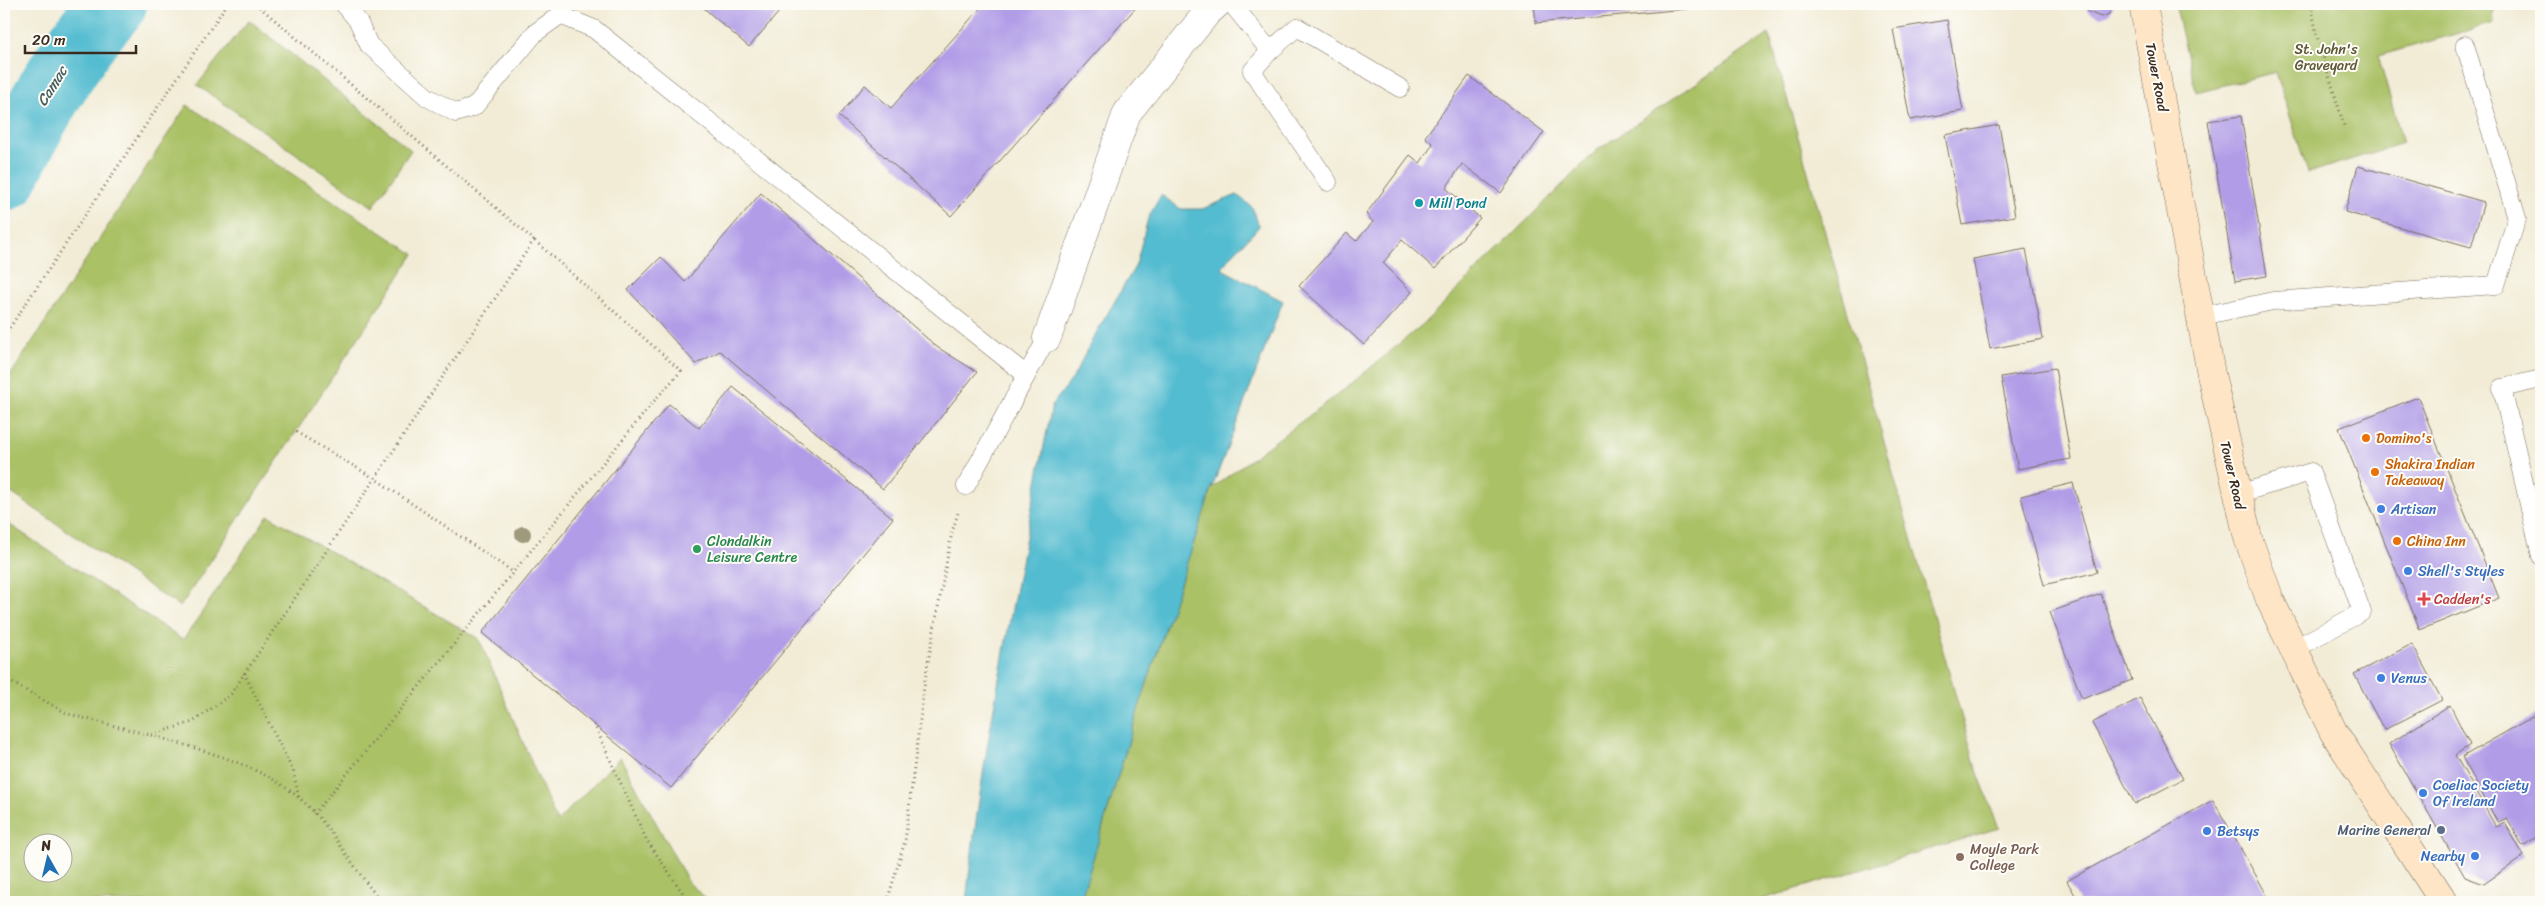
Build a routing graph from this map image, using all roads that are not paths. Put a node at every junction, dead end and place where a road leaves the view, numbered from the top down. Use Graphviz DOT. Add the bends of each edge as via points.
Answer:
graph roads {
  1 [pos="344,4"];
  2 [pos="1217,4"];
  3 [pos="1232,4"];
  4 [pos="2143,4"];
  5 [pos="2465,45"];
  6 [pos="1270,51"];
  7 [pos="1400,88"];
  8 [pos="1328,182"];
  9 [pos="2202,316"];
  10 [pos="1047,338"];
  11 [pos="1025,374"];
  12 [pos="2541,379"];
  13 [pos="966,486"];
  14 [pos="2238,494"];
  15 [pos="2541,556"];
  16 [pos="2292,650"];
  17 [pos="2444,902"];
  1 -- 11 [label="lane" via="358,21 369,45 427,97 456,114 474,106 535,33 560,15 594,29"];
  2 -- 10 [label="street" via="1127,113"];
  3 -- 6 [label="lane"];
  4 -- 9 [label="street, Tower Road"];
  5 -- 9 [label="lane" via="2517,218 2496,285 2273,302"];
  6 -- 7 [label="lane" via="1298,27"];
  6 -- 8 [label="lane" via="1252,71"];
  9 -- 14 [label="street, Tower Road"];
  10 -- 11 [label="lane"];
  11 -- 13 [label="lane"];
  12 -- 15 [label="lane" via="2502,388"];
  14 -- 16 [label="street, Tower Road" via="2248,538"];
  14 -- 16 [label="lane" via="2311,472 2362,612"];
  16 -- 17 [label="street, Tower Road" via="2333,731"];
}
